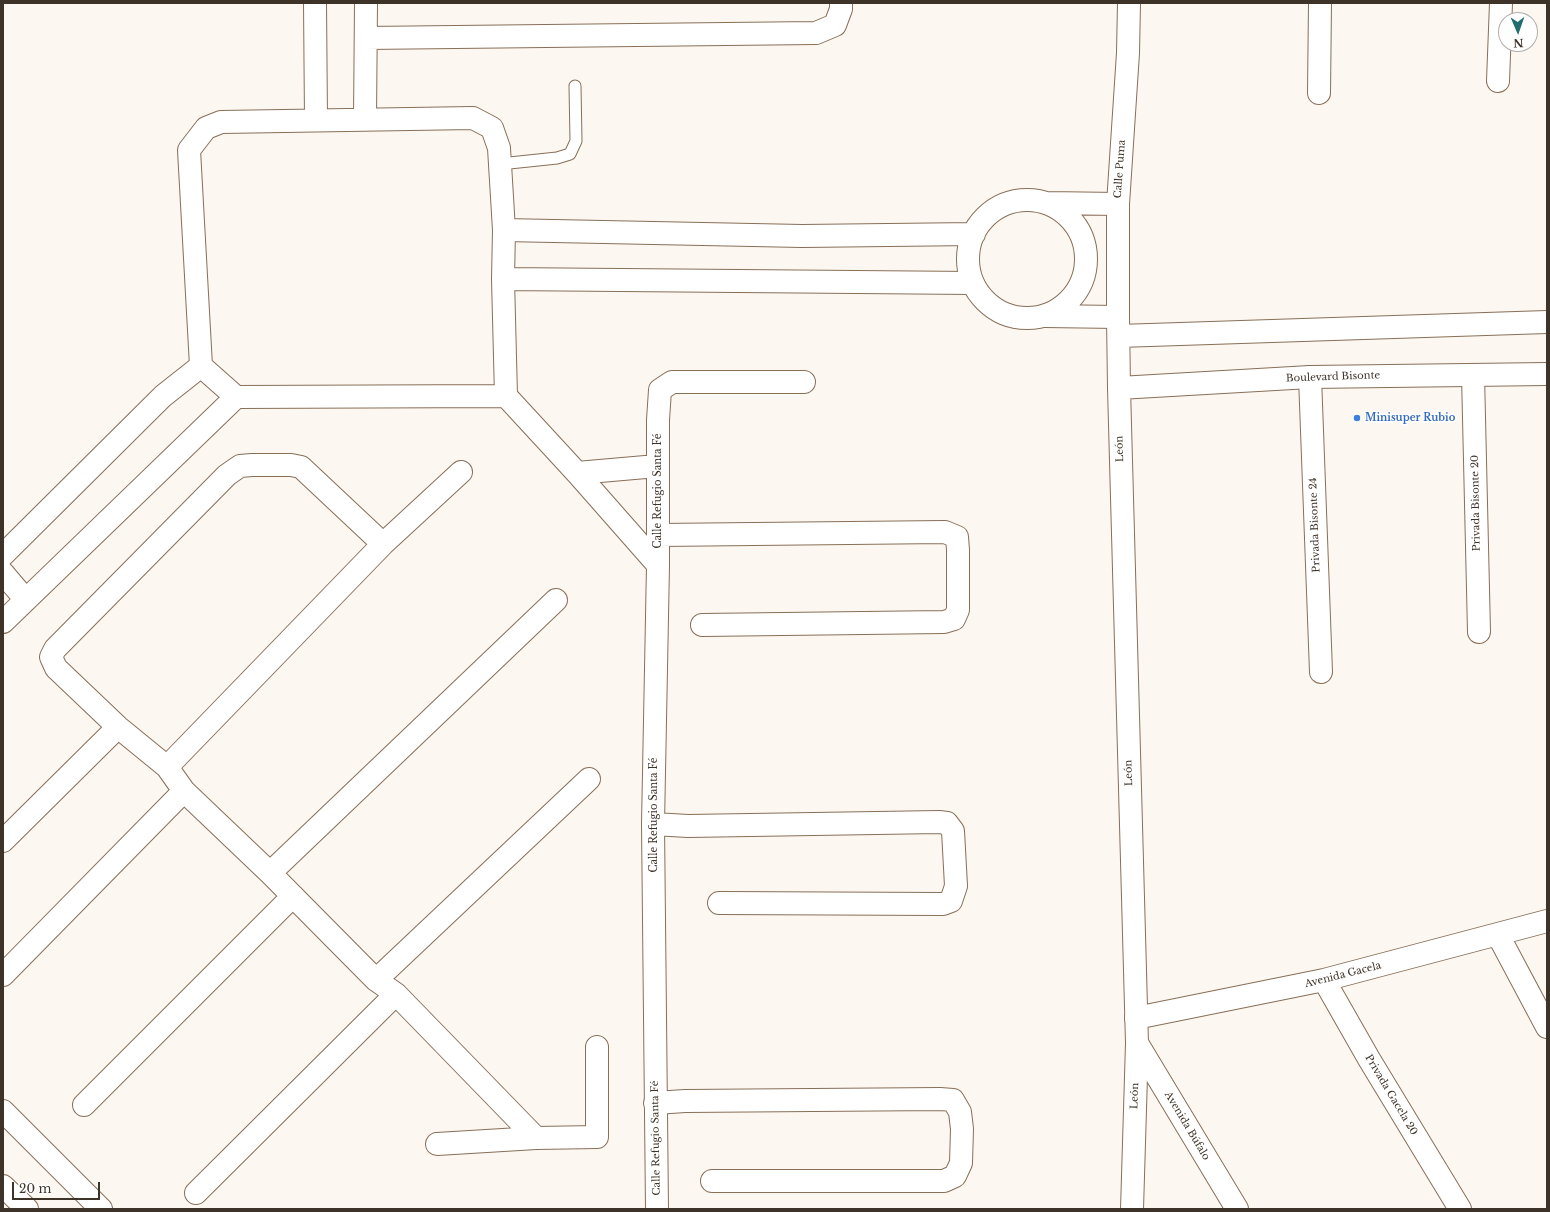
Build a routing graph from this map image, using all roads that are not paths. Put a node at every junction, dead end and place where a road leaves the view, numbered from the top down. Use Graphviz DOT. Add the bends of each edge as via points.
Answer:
graph roads {
  1 [pos="315,3"];
  2 [pos="366,3"];
  3 [pos="841,3"];
  4 [pos="1129,3"];
  5 [pos="1320,3"];
  6 [pos="1501,3"];
  7 [pos="366,38"];
  8 [pos="1498,81"];
  9 [pos="575,86"];
  10 [pos="1319,93"];
  11 [pos="365,119"];
  12 [pos="316,120"];
  13 [pos="500,164"];
  14 [pos="1044,203"];
  15 [pos="1118,204"];
  16 [pos="504,230"];
  17 [pos="974,234"];
  18 [pos="503,279"];
  19 [pos="973,283"];
  20 [pos="1044,316"];
  21 [pos="1547,322"];
  22 [pos="1118,326"];
  23 [pos="201,366"];
  24 [pos="1473,374"];
  25 [pos="1547,374"];
  26 [pos="1310,377"];
  27 [pos="804,382"];
  28 [pos="1119,388"];
  29 [pos="506,396"];
  30 [pos="236,397"];
  31 [pos="658,466"];
  32 [pos="461,472"];
  33 [pos="577,473"];
  34 [pos="658,535"];
  35 [pos="383,544"];
  36 [pos="3,555"];
  37 [pos="658,564"];
  38 [pos="3,573"];
  39 [pos="25,599"];
  40 [pos="556,600"];
  41 [pos="3,622"];
  42 [pos="702,626"];
  43 [pos="1480,632"];
  44 [pos="1321,672"];
  45 [pos="118,727"];
  46 [pos="167,767"];
  47 [pos="589,779"];
  48 [pos="184,791"];
  49 [pos="653,824"];
  50 [pos="3,841"];
  51 [pos="270,873"];
  52 [pos="293,896"];
  53 [pos="719,903"];
  54 [pos="1547,921"];
  55 [pos="1498,935"];
  56 [pos="3,975"];
  57 [pos="376,980"];
  58 [pos="1324,980"];
  59 [pos="396,994"];
  60 [pos="1136,1018"];
  61 [pos="1547,1027"];
  62 [pos="1137,1043"];
  63 [pos="597,1047"];
  64 [pos="655,1103"];
  65 [pos="84,1105"];
  66 [pos="3,1111"];
  67 [pos="536,1138"];
  68 [pos="437,1144"];
  69 [pos="712,1181"];
  70 [pos="3,1186"];
  71 [pos="196,1193"];
  72 [pos="89,1205"];
  73 [pos="27,1209"];
  74 [pos="657,1209"];
  75 [pos="1132,1209"];
  76 [pos="1237,1209"];
  77 [pos="1460,1209"];
  1 -- 12 [label="street"];
  2 -- 7 [label="street"];
  3 -- 7 [label="street" via="834,25 816,33"];
  4 -- 15 [label="street, Calle Puma"];
  5 -- 10 [label="street"];
  6 -- 8 [label="street"];
  7 -- 11 [label="street"];
  9 -- 13 [label="lane" via="576,141 570,154 557,158"];
  11 -- 12 [label="street"];
  11 -- 13 [label="street" via="473,118 492,128 499,148"];
  12 -- 23 [label="street" via="221,122 206,128 189,150"];
  13 -- 16 [label="street"];
  14 -- 15 [label="street"];
  14 -- 17 [label="street" via="1028,200 1011,203 983,220"];
  14 -- 20 [label="street" via="1060,210 1072,221 1086,251 1086,268 1081,284 1071,298 1059,309"];
  15 -- 22 [label="street, Calle Puma"];
  16 -- 17 [label="street" via="802,236"];
  16 -- 18 [label="street"];
  17 -- 19 [label="street" via="968,267"];
  18 -- 19 [label="street"];
  18 -- 29 [label="street"];
  19 -- 20 [label="street" via="982,298 995,309 1010,316"];
  20 -- 22 [label="street"];
  21 -- 22 [label="street"];
  22 -- 28 [label="street, León"];
  23 -- 30 [label="street"];
  23 -- 36 [label="street" via="164,396"];
  24 -- 25 [label="street, Boulevard Bisonte"];
  24 -- 26 [label="street, Boulevard Bisonte"];
  24 -- 43 [label="street, Privada Bisonte 20"];
  26 -- 28 [label="street, Boulevard Bisonte"];
  26 -- 44 [label="street, Privada Bisonte 24"];
  27 -- 31 [label="street, Calle Refugio Santa Fé" via="672,382 660,390"];
  28 -- 60 [label="street, León"];
  29 -- 30 [label="street"];
  29 -- 33 [label="street"];
  30 -- 39 [label="street"];
  31 -- 33 [label="street"];
  31 -- 34 [label="street, Calle Refugio Santa Fé"];
  32 -- 35 [label="street"];
  33 -- 37 [label="street"];
  34 -- 37 [label="street, Calle Refugio Santa Fé"];
  34 -- 42 [label="street" via="945,532 957,537 958,610 954,619 944,622"];
  35 -- 45 [label="street" via="301,467 252,464 240,466 227,475 55,648 51,656 56,668"];
  35 -- 46 [label="street"];
  37 -- 49 [label="street, Calle Refugio Santa Fé"];
  38 -- 39 [label="street"];
  39 -- 41 [label="street"];
  40 -- 51 [label="street"];
  45 -- 46 [label="street"];
  45 -- 50 [label="street"];
  46 -- 48 [label="street"];
  47 -- 57 [label="street"];
  48 -- 51 [label="street"];
  48 -- 56 [label="street"];
  49 -- 53 [label="street" via="688,826 939,822 947,823 953,831 956,886 952,901 943,904"];
  49 -- 64 [label="street, Calle Refugio Santa Fé"];
  51 -- 52 [label="street"];
  52 -- 57 [label="street"];
  52 -- 65 [label="street"];
  54 -- 55 [label="street, Avenida Gacela"];
  55 -- 58 [label="street, Avenida Gacela"];
  55 -- 61 [label="street"];
  57 -- 59 [label="street"];
  58 -- 60 [label="street, Avenida Gacela"];
  58 -- 77 [label="street, Privada Gacela 20"];
  59 -- 67 [label="street"];
  59 -- 71 [label="street"];
  60 -- 62 [label="street, León"];
  62 -- 75 [label="street, León"];
  62 -- 76 [label="street, Avenida Búfalo"];
  63 -- 67 [label="street" via="597,1137"];
  64 -- 69 [label="street" via="940,1099 953,1100 960,1112 961,1162 955,1176 944,1181"];
  64 -- 74 [label="street, Calle Refugio Santa Fé"];
  66 -- 72 [label="street"];
  67 -- 68 [label="street"];
  70 -- 73 [label="street"];
}
